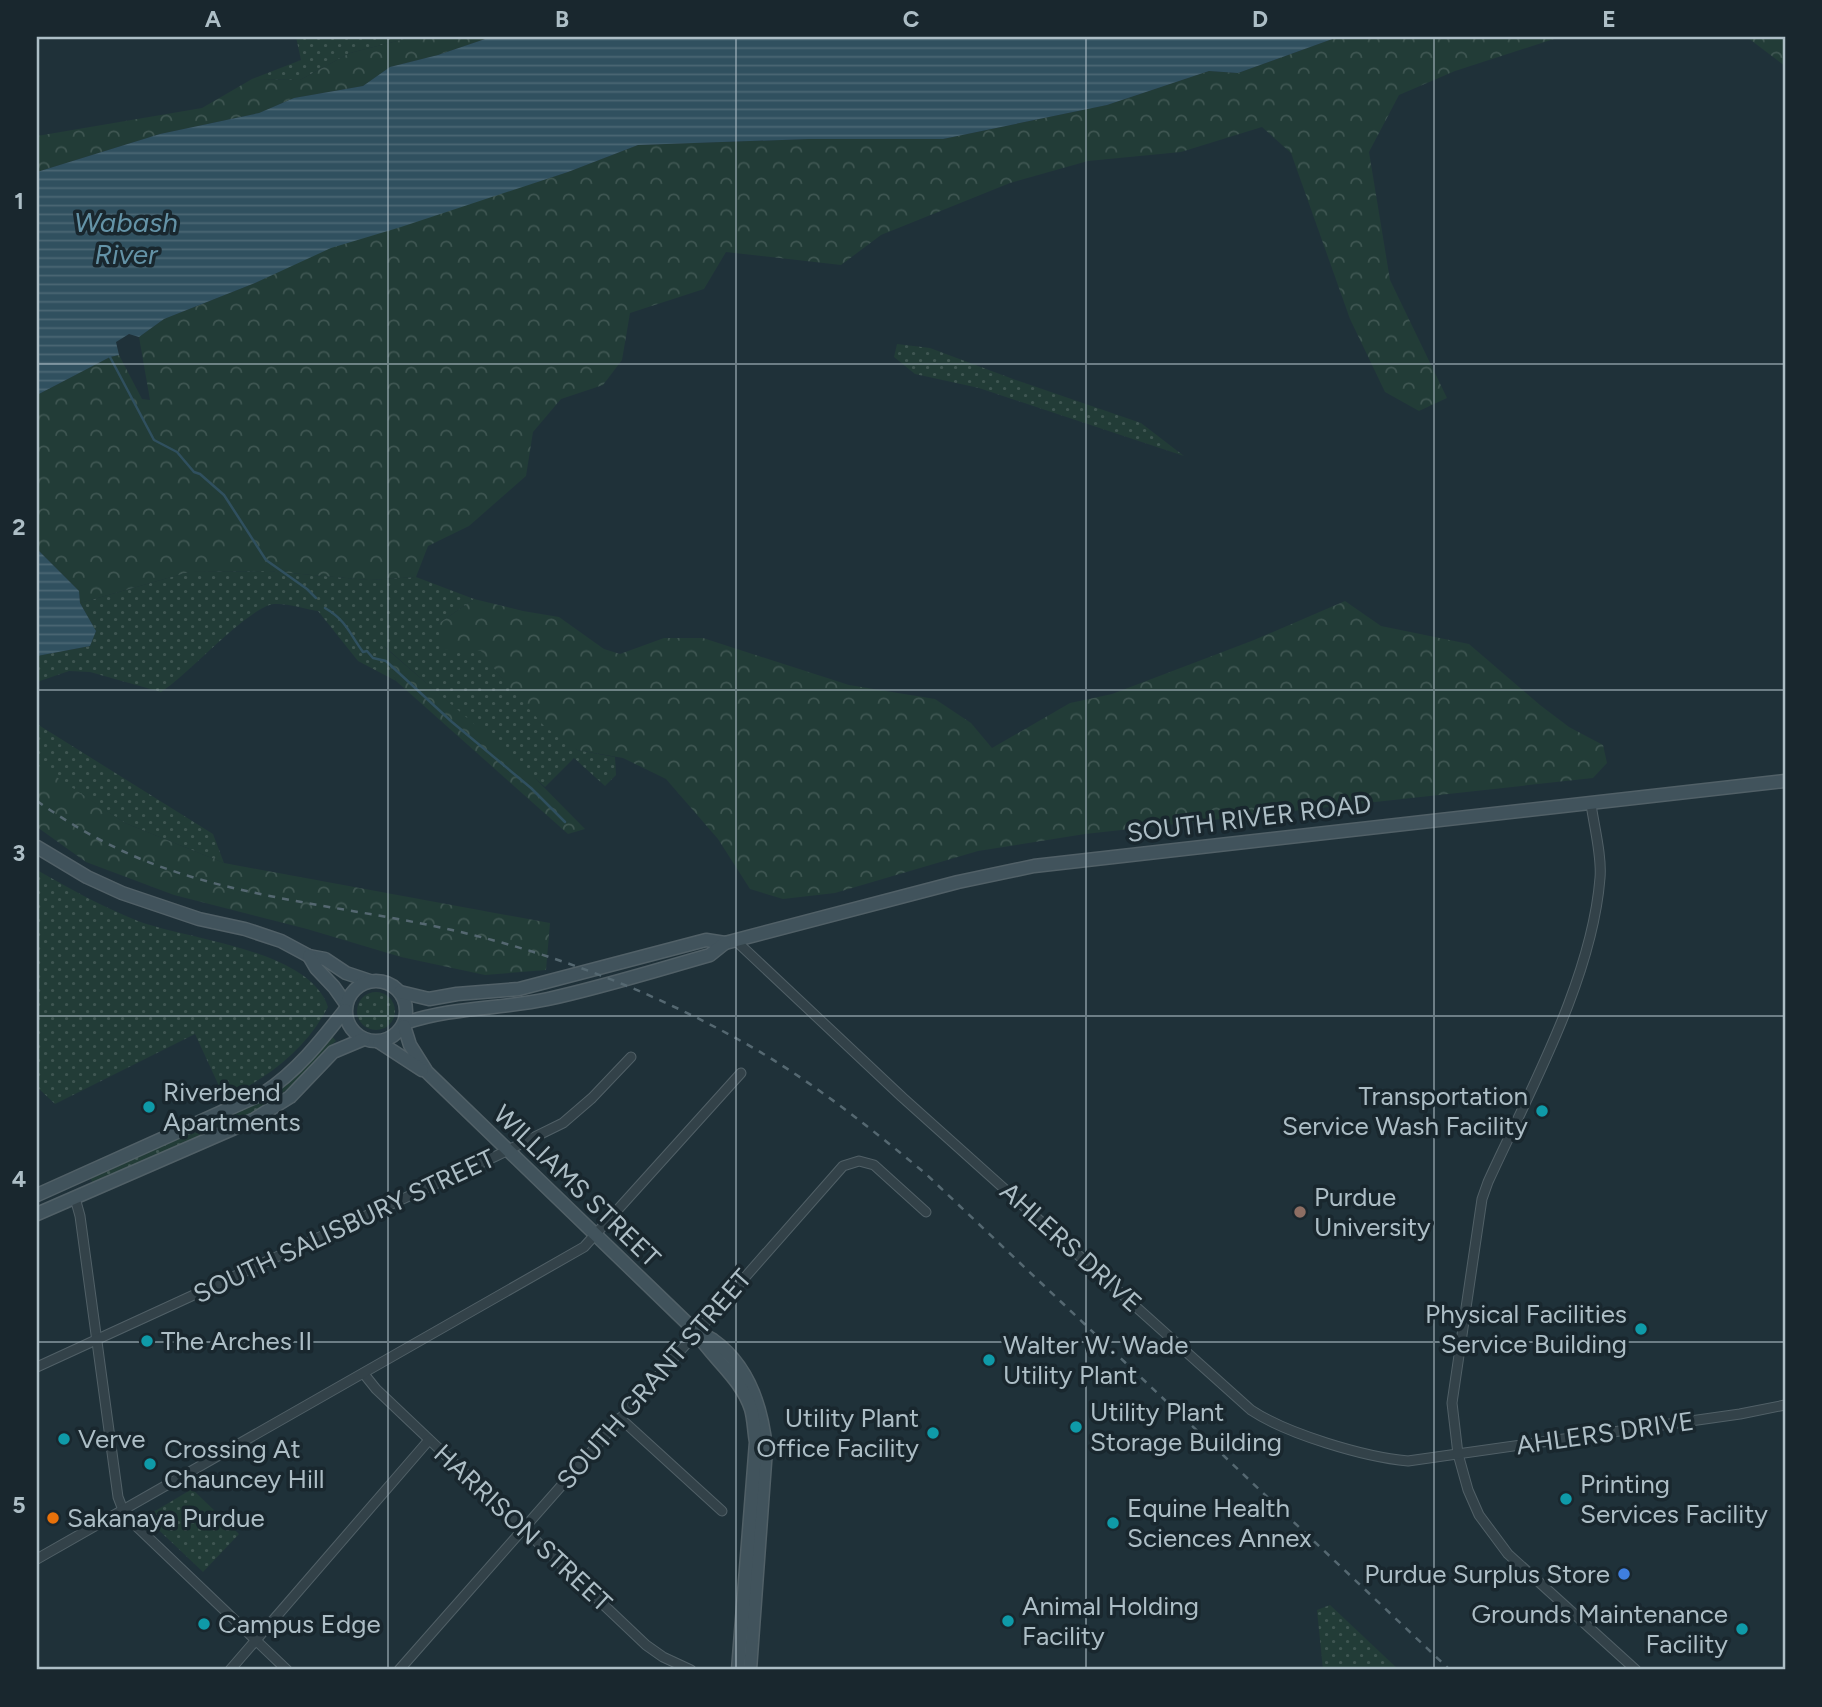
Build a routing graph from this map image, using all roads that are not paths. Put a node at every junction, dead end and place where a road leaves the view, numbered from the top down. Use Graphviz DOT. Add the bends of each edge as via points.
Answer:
graph roads {
  1 [pos="1785,781"];
  2 [pos="1591,804"];
  3 [pos="37,847"];
  4 [pos="730,942"];
  5 [pos="309,956"];
  6 [pos="370,981"];
  7 [pos="400,992"];
  8 [pos="345,1007"];
  9 [pos="404,1024"];
  10 [pos="364,1039"];
  11 [pos="379,1042"];
  12 [pos="631,1057"];
  13 [pos="427,1072"];
  14 [pos="741,1073"];
  15 [pos="508,1150"];
  16 [pos="80,1177"];
  17 [pos="37,1195"];
  18 [pos="76,1202"];
  19 [pos="37,1205"];
  20 [pos="926,1212"];
  21 [pos="37,1214"];
  22 [pos="596,1234"];
  23 [pos="696,1332"];
  24 [pos="97,1340"];
  25 [pos="37,1367"];
  26 [pos="364,1374"];
  27 [pos="1785,1405"];
  28 [pos="621,1418"];
  29 [pos="429,1440"];
  30 [pos="1458,1454"];
  31 [pos="123,1510"];
  32 [pos="722,1511"];
  33 [pos="523,1530"];
  34 [pos="37,1559"];
  35 [pos="256,1640"];
  36 [pos="678,1668"];
  37 [pos="230,1670"];
  38 [pos="287,1670"];
  39 [pos="399,1670"];
  40 [pos="691,1670"];
  41 [pos="738,1670"];
  42 [pos="750,1670"];
  43 [pos="1636,1670"];
  1 -- 2 [label="main road, SOUTH RIVER ROAD"];
  2 -- 4 [label="main road, SOUTH RIVER ROAD" via="1034,866"];
  2 -- 30 [label="street" via="1601,875 1582,968 1482,1199 1452,1403"];
  3 -- 5 [label="main road" via="122,893 269,937"];
  4 -- 7 [label="main road, SOUTH RIVER ROAD" via="706,940 519,989 423,999"];
  4 -- 9 [label="main road, SOUTH RIVER ROAD" via="710,955 551,998 444,1011"];
  4 -- 30 [label="street, AHLERS DRIVE" via="1251,1410 1272,1424 1388,1459"];
  5 -- 6 [label="main road"];
  5 -- 8 [label="main road"];
  6 -- 7 [label="main road" via="387,982"];
  6 -- 8 [label="main road" via="355,990"];
  7 -- 9 [label="main road" via="407,1012"];
  8 -- 10 [label="main road" via="350,1027"];
  8 -- 16 [label="main road" via="302,1063 264,1093"];
  9 -- 11 [label="main road"];
  9 -- 13 [label="main road, WILLIAMS STREET" via="410,1045"];
  10 -- 11 [label="main road"];
  10 -- 18 [label="main road" via="333,1052 290,1097 253,1120"];
  11 -- 13 [label="main road, WILLIAMS STREET"];
  12 -- 15 [label="street, SOUTH SALISBURY STREET" via="575,1114"];
  13 -- 15 [label="main road, WILLIAMS STREET"];
  14 -- 22 [label="street"];
  15 -- 22 [label="main road, WILLIAMS STREET"];
  15 -- 24 [label="street, SOUTH SALISBURY STREET"];
  16 -- 17 [label="main road"];
  16 -- 19 [label="main road" via="76,1186"];
  18 -- 21 [label="main road"];
  18 -- 24 [label="street"];
  20 -- 23 [label="street, SOUTH GRANT STREET" via="874,1164 859,1161 843,1166"];
  22 -- 23 [label="main road, WILLIAMS STREET"];
  22 -- 26 [label="street" via="584,1247"];
  23 -- 28 [label="street, SOUTH GRANT STREET"];
  23 -- 41 [label="main road, WILLIAMS STREET" via="738,1383 750,1408 756,1442"];
  23 -- 42 [label="main road, WILLIAMS STREET" via="713,1341 737,1365 757,1399 765,1432"];
  24 -- 25 [label="street, SOUTH SALISBURY STREET"];
  24 -- 31 [label="street"];
  26 -- 29 [label="street, HARRISON STREET"];
  26 -- 31 [label="street"];
  27 -- 30 [label="street, AHLERS DRIVE"];
  28 -- 32 [label="street"];
  28 -- 33 [label="street, SOUTH GRANT STREET"];
  29 -- 33 [label="street, HARRISON STREET"];
  29 -- 35 [label="street"];
  30 -- 43 [label="street" via="1479,1515 1493,1537 1523,1570"];
  31 -- 34 [label="street"];
  31 -- 35 [label="street"];
  33 -- 36 [label="street, HARRISON STREET" via="646,1645"];
  33 -- 39 [label="street, SOUTH GRANT STREET"];
  35 -- 37 [label="street"];
  35 -- 38 [label="street"];
  36 -- 40 [label="street, HARRISON STREET"];
}
